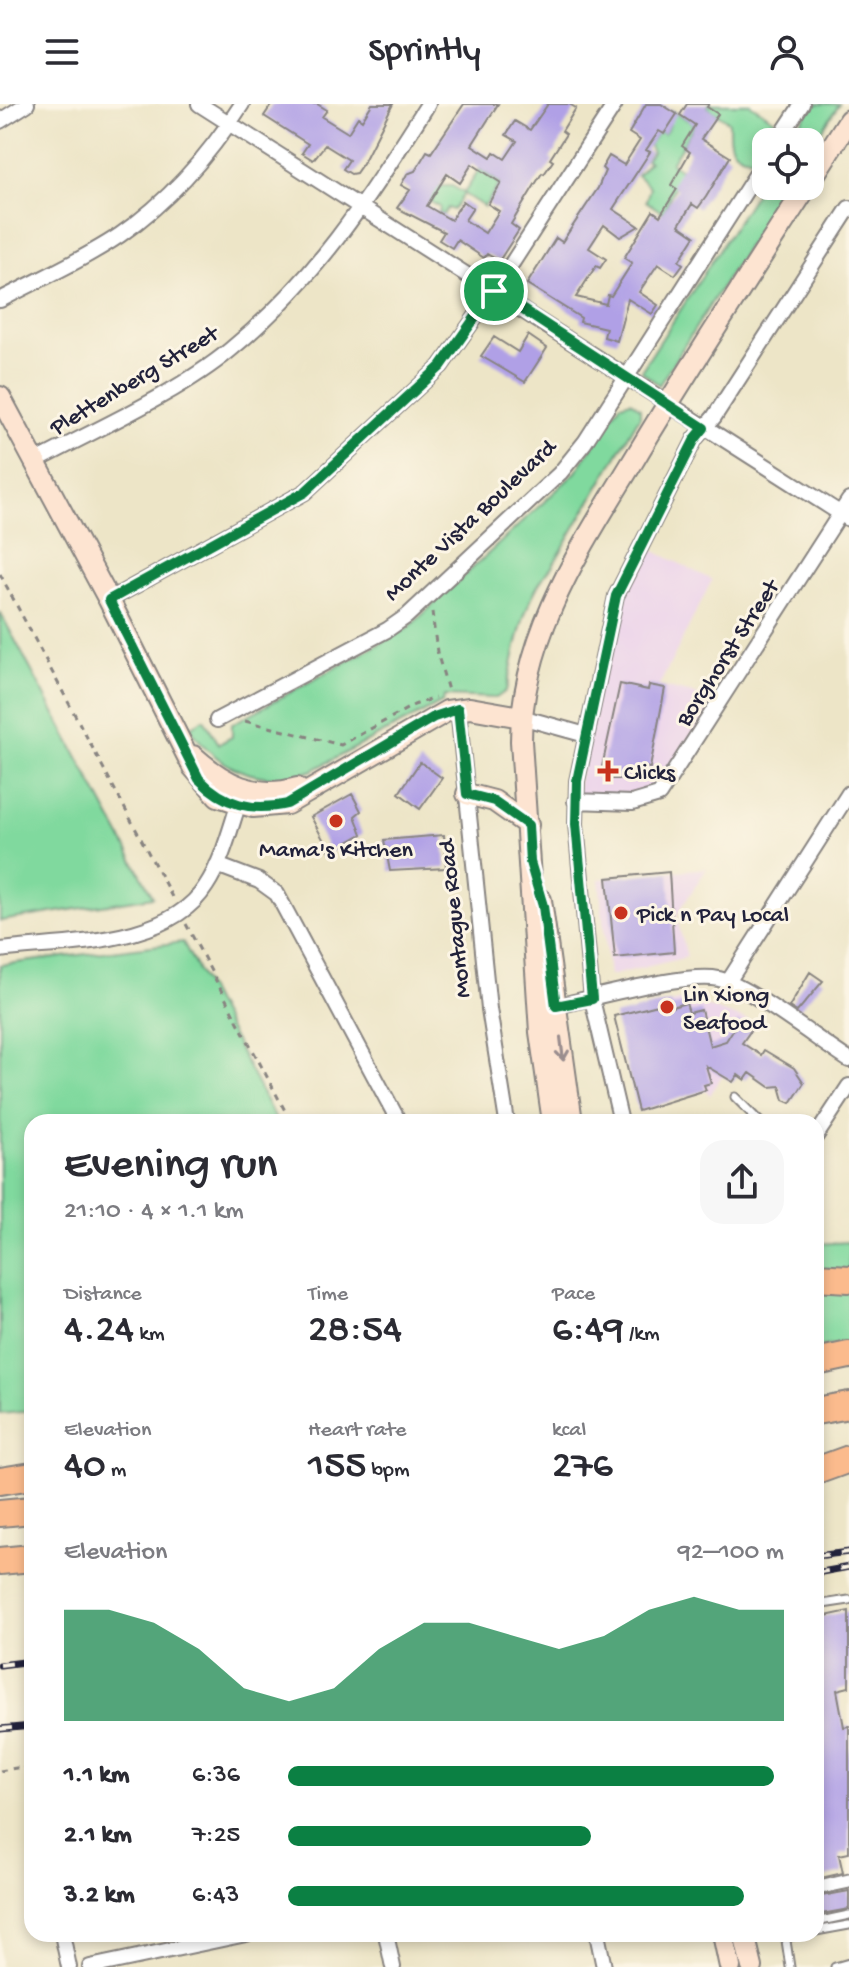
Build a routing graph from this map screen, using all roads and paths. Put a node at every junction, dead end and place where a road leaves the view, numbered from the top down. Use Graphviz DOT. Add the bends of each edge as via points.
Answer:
graph roads {
  1 [pos="27,104"];
  2 [pos="199,104"];
  3 [pos="242,104"];
  4 [pos="428,104"];
  5 [pos="615,104"];
  6 [pos="802,104"];
  7 [pos="849,120"];
  8 [pos="0,121"];
  9 [pos="229,124"];
  10 [pos="786,128"];
  11 [pos="824,159"];
  12 [pos="752,181"];
  13 [pos="798,200"];
  14 [pos="363,206"];
  15 [pos="849,208"];
  16 [pos="494,291"];
  17 [pos="0,300"];
  18 [pos="626,377"];
  19 [pos="0,397"];
  20 [pos="667,404"];
  21 [pos="704,428"];
  22 [pos="35,462"];
  23 [pos="849,500"];
  24 [pos="845,516"];
  25 [pos="0,574"];
  26 [pos="109,600"];
  27 [pos="431,608"];
  28 [pos="458,709"];
  29 [pos="521,717"];
  30 [pos="217,720"];
  31 [pos="242,720"];
  32 [pos="586,735"];
  33 [pos="849,793"];
  34 [pos="467,794"];
  35 [pos="240,797"];
  36 [pos="575,801"];
  37 [pos="528,825"];
  38 [pos="530,862"];
  39 [pos="217,865"];
  40 [pos="175,904"];
  41 [pos="186,923"];
  42 [pos="0,950"];
  43 [pos="728,982"];
  44 [pos="592,999"];
  45 [pos="556,1006"];
  46 [pos="540,1032"];
  47 [pos="849,1060"];
  48 [pos="849,1086"];
  49 [pos="735,1097"];
  50 [pos="287,1114"];
  51 [pos="395,1114"];
  52 [pos="506,1114"];
  53 [pos="552,1114"];
  54 [pos="571,1114"];
  55 [pos="619,1114"];
  56 [pos="752,1114"];
  57 [pos="824,1124"];
  58 [pos="824,1277"];
  59 [pos="849,1279"];
  60 [pos="849,1355"];
  61 [pos="824,1360"];
  62 [pos="849,1405"];
  63 [pos="824,1410"];
  64 [pos="849,1459"];
  65 [pos="824,1468"];
  66 [pos="24,1477"];
  67 [pos="0,1481"];
  68 [pos="24,1511"];
  69 [pos="0,1513"];
  70 [pos="24,1559"];
  71 [pos="0,1561"];
  72 [pos="24,1572"];
  73 [pos="0,1574"];
  74 [pos="849,1600"];
  75 [pos="824,1604"];
  76 [pos="24,1766"];
  77 [pos="0,1771"];
  78 [pos="849,1881"];
  79 [pos="824,1886"];
  80 [pos="849,1915"];
  81 [pos="824,1920"];
  82 [pos="849,1925"];
  83 [pos="824,1930"];
  84 [pos="64,1942"];
  85 [pos="208,1942"];
  86 [pos="388,1942"];
  87 [pos="599,1942"];
  88 [pos="725,1942"];
  89 [pos="746,1942"];
  90 [pos="786,1942"];
  91 [pos="849,1963"];
  92 [pos="69,1967"];
  93 [pos="90,1967"];
  94 [pos="393,1967"];
  95 [pos="604,1967"];
  96 [pos="730,1967"];
  97 [pos="752,1967"];
  98 [pos="790,1967"];
  99 [pos="835,1967"];
  1 -- 8 [label="street"];
  2 -- 9 [label="street"];
  3 -- 9 [label="street"];
  4 -- 14 [label="street, Plettenberg Street"];
  5 -- 16 [label="street"];
  6 -- 10 [label="street"];
  7 -- 11 [label="main road"];
  9 -- 14 [label="street"];
  9 -- 17 [label="street" via="194,170 127,229"];
  12 -- 18 [label="street, Monte Vista Boulevard"];
  13 -- 20 [label="main road"];
  14 -- 16 [label="street"];
  14 -- 22 [label="street, Plettenberg Street" via="314,271 231,349"];
  15 -- 21 [label="street"];
  16 -- 18 [label="street"];
  16 -- 26 [label="street" via="441,366 305,492"];
  18 -- 20 [label="street"];
  18 -- 30 [label="street, Monte Vista Boulevard" via="560,473 428,599 387,630"];
  19 -- 22 [label="main road"];
  20 -- 21 [label="street"];
  20 -- 29 [label="main road" via="559,588 543,626"];
  21 -- 24 [label="street"];
  21 -- 32 [label="street" via="616,596"];
  22 -- 26 [label="main road"];
  23 -- 24 [label="street, Borghorst Street"];
  24 -- 36 [label="street, Borghorst Street" via="659,795 632,803"];
  25 -- 40 [label="path"];
  26 -- 35 [label="main road" via="199,779 218,796"];
  27 -- 31 [label="path" via="451,698 428,699 341,745"];
  28 -- 29 [label="main road"];
  28 -- 34 [label="street, Montague Road"];
  28 -- 35 [label="main road" via="434,717 325,780"];
  29 -- 32 [label="street"];
  29 -- 37 [label="main road"];
  32 -- 36 [label="street"];
  33 -- 43 [label="street"];
  34 -- 37 [label="main road" via="494,801"];
  34 -- 52 [label="street, Montague Road"];
  35 -- 39 [label="street"];
  36 -- 44 [label="street"];
  37 -- 38 [label="main road"];
  38 -- 45 [label="main road" via="543,906"];
  38 -- 46 [label="main road"];
  39 -- 42 [label="street" via="199,897 161,925"];
  39 -- 51 [label="street" via="277,894"];
  41 -- 50 [label="path"];
  43 -- 44 [label="street" via="690,978"];
  43 -- 47 [label="street"];
  44 -- 45 [label="street"];
  44 -- 55 [label="street"];
  45 -- 46 [label="street"];
  45 -- 54 [label="main road, one-way"];
  46 -- 53 [label="main road"];
  48 -- 57 [label="street"];
  49 -- 56 [label="lane"];
  58 -- 59 [label="highway"];
  60 -- 61 [label="highway"];
  62 -- 63 [label="highway"];
  64 -- 65 [label="highway"];
  66 -- 67 [label="highway"];
  68 -- 69 [label="highway"];
  70 -- 71 [label="highway"];
  72 -- 73 [label="highway"];
  74 -- 75 [label="lane"];
  76 -- 77 [label="path"];
  78 -- 79 [label="lane"];
  80 -- 81 [label="lane"];
  82 -- 83 [label="lane"];
  84 -- 92 [label="street"];
  85 -- 93 [label="street"];
  86 -- 94 [label="street"];
  87 -- 95 [label="street"];
  88 -- 96 [label="main road"];
  89 -- 97 [label="main road"];
  90 -- 98 [label="lane"];
  91 -- 99 [label="lane"];
}
